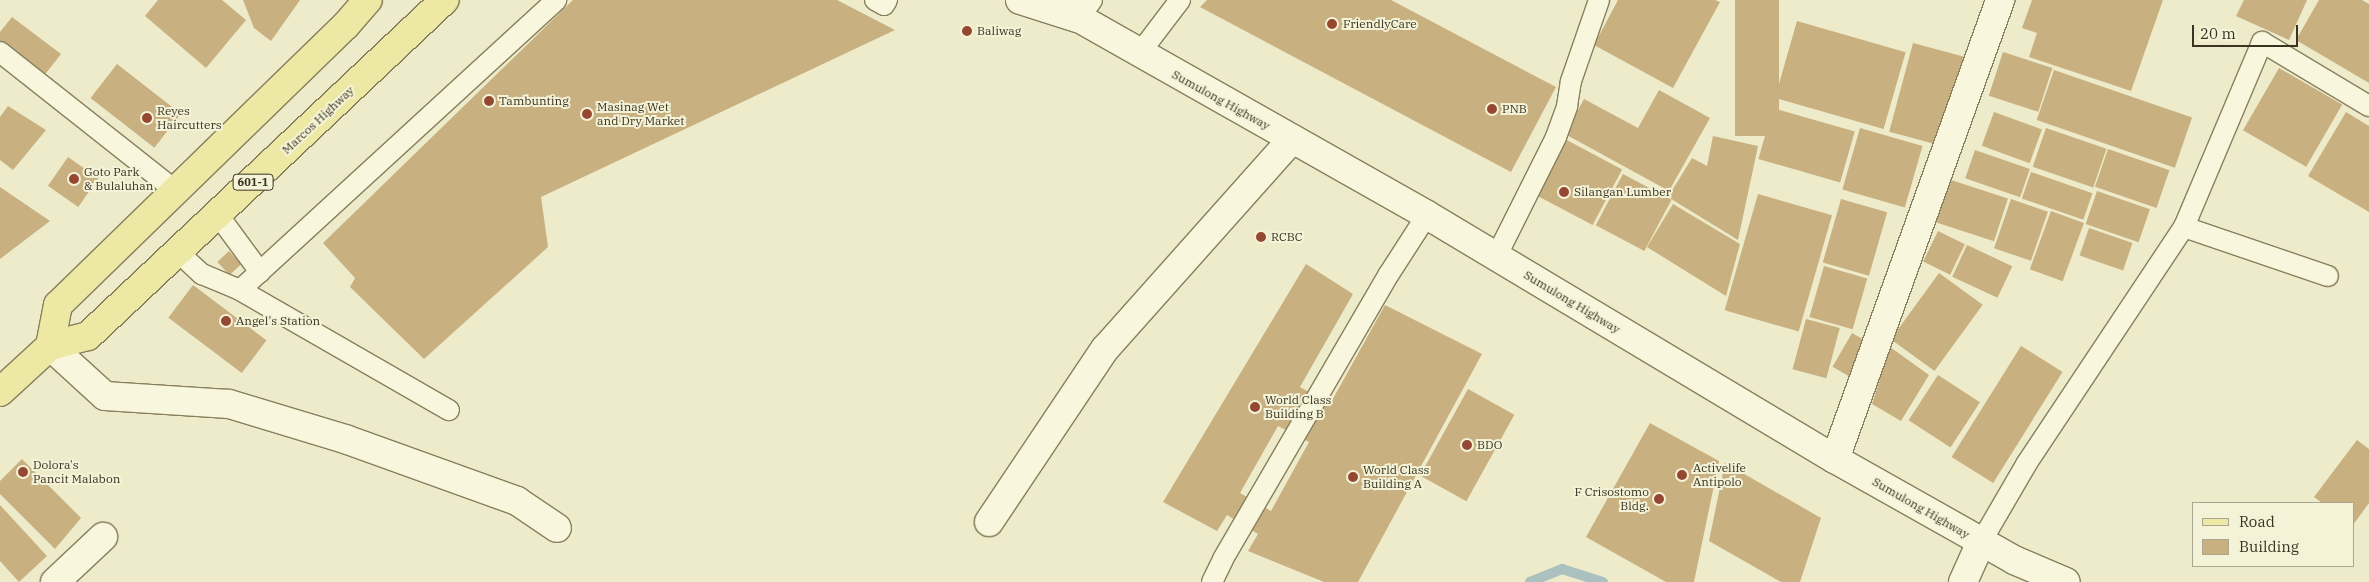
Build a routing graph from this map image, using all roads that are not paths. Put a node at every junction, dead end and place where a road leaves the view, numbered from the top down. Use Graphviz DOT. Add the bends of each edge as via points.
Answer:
graph roads {
  1 [pos="368,0"];
  2 [pos="445,0"];
  3 [pos="556,0"];
  4 [pos="1020,0"];
  5 [pos="1059,0"];
  6 [pos="1180,0"];
  7 [pos="1599,0"];
  8 [pos="2000,0"];
  9 [pos="1085,9"];
  10 [pos="0,52"];
  11 [pos="1139,54"];
  12 [pos="2369,106"];
  13 [pos="1292,139"];
  14 [pos="176,191"];
  15 [pos="218,215"];
  16 [pos="1427,215"];
  17 [pos="2184,227"];
  18 [pos="178,252"];
  19 [pos="1496,257"];
  20 [pos="260,272"];
  21 [pos="2328,276"];
  22 [pos="240,290"];
  23 [pos="50,346"];
  24 [pos="0,392"];
  25 [pos="449,410"];
  26 [pos="1835,459"];
  27 [pos="988,522"];
  28 [pos="557,528"];
  29 [pos="103,537"];
  30 [pos="1982,542"];
  31 [pos="56,582"];
  32 [pos="1212,582"];
  33 [pos="1963,582"];
  34 [pos="2066,582"];
  1 -- 14 [label="main road"];
  2 -- 15 [label="main road, Marcos Highway / 601-1"];
  3 -- 20 [label="lane"];
  4 -- 9 [label="street, Sumulong Highway"];
  5 -- 9 [label="street, Sumulong Highway"];
  6 -- 11 [label="lane"];
  7 -- 19 [label="lane" via="1571,80 1568,106 1556,137"];
  8 -- 26 [label="street"];
  9 -- 11 [label="street, Sumulong Highway"];
  10 -- 14 [label="lane"];
  11 -- 13 [label="street, Sumulong Highway"];
  12 -- 17 [label="lane" via="2262,42"];
  13 -- 16 [label="street, Sumulong Highway"];
  13 -- 27 [label="street" via="1105,349"];
  14 -- 23 [label="main road" via="58,305"];
  15 -- 18 [label="main road, Marcos Highway / 601-1"];
  15 -- 20 [label="lane"];
  16 -- 19 [label="street, Sumulong Highway"];
  16 -- 32 [label="lane" via="1389,274"];
  17 -- 21 [label="lane"];
  17 -- 30 [label="lane" via="2027,463"];
  18 -- 22 [label="lane" via="202,274"];
  18 -- 23 [label="main road, Marcos Highway / 601-1" via="88,336"];
  19 -- 26 [label="street, Sumulong Highway"];
  20 -- 22 [label="lane"];
  22 -- 25 [label="lane"];
  23 -- 24 [label="main road, Marcos Highway / 601-1"];
  23 -- 28 [label="street" via="105,396 229,404 345,440 517,501"];
  26 -- 30 [label="street, Sumulong Highway"];
  29 -- 31 [label="street"];
  30 -- 33 [label="street"];
  30 -- 34 [label="street, Sumulong Highway"];
}
